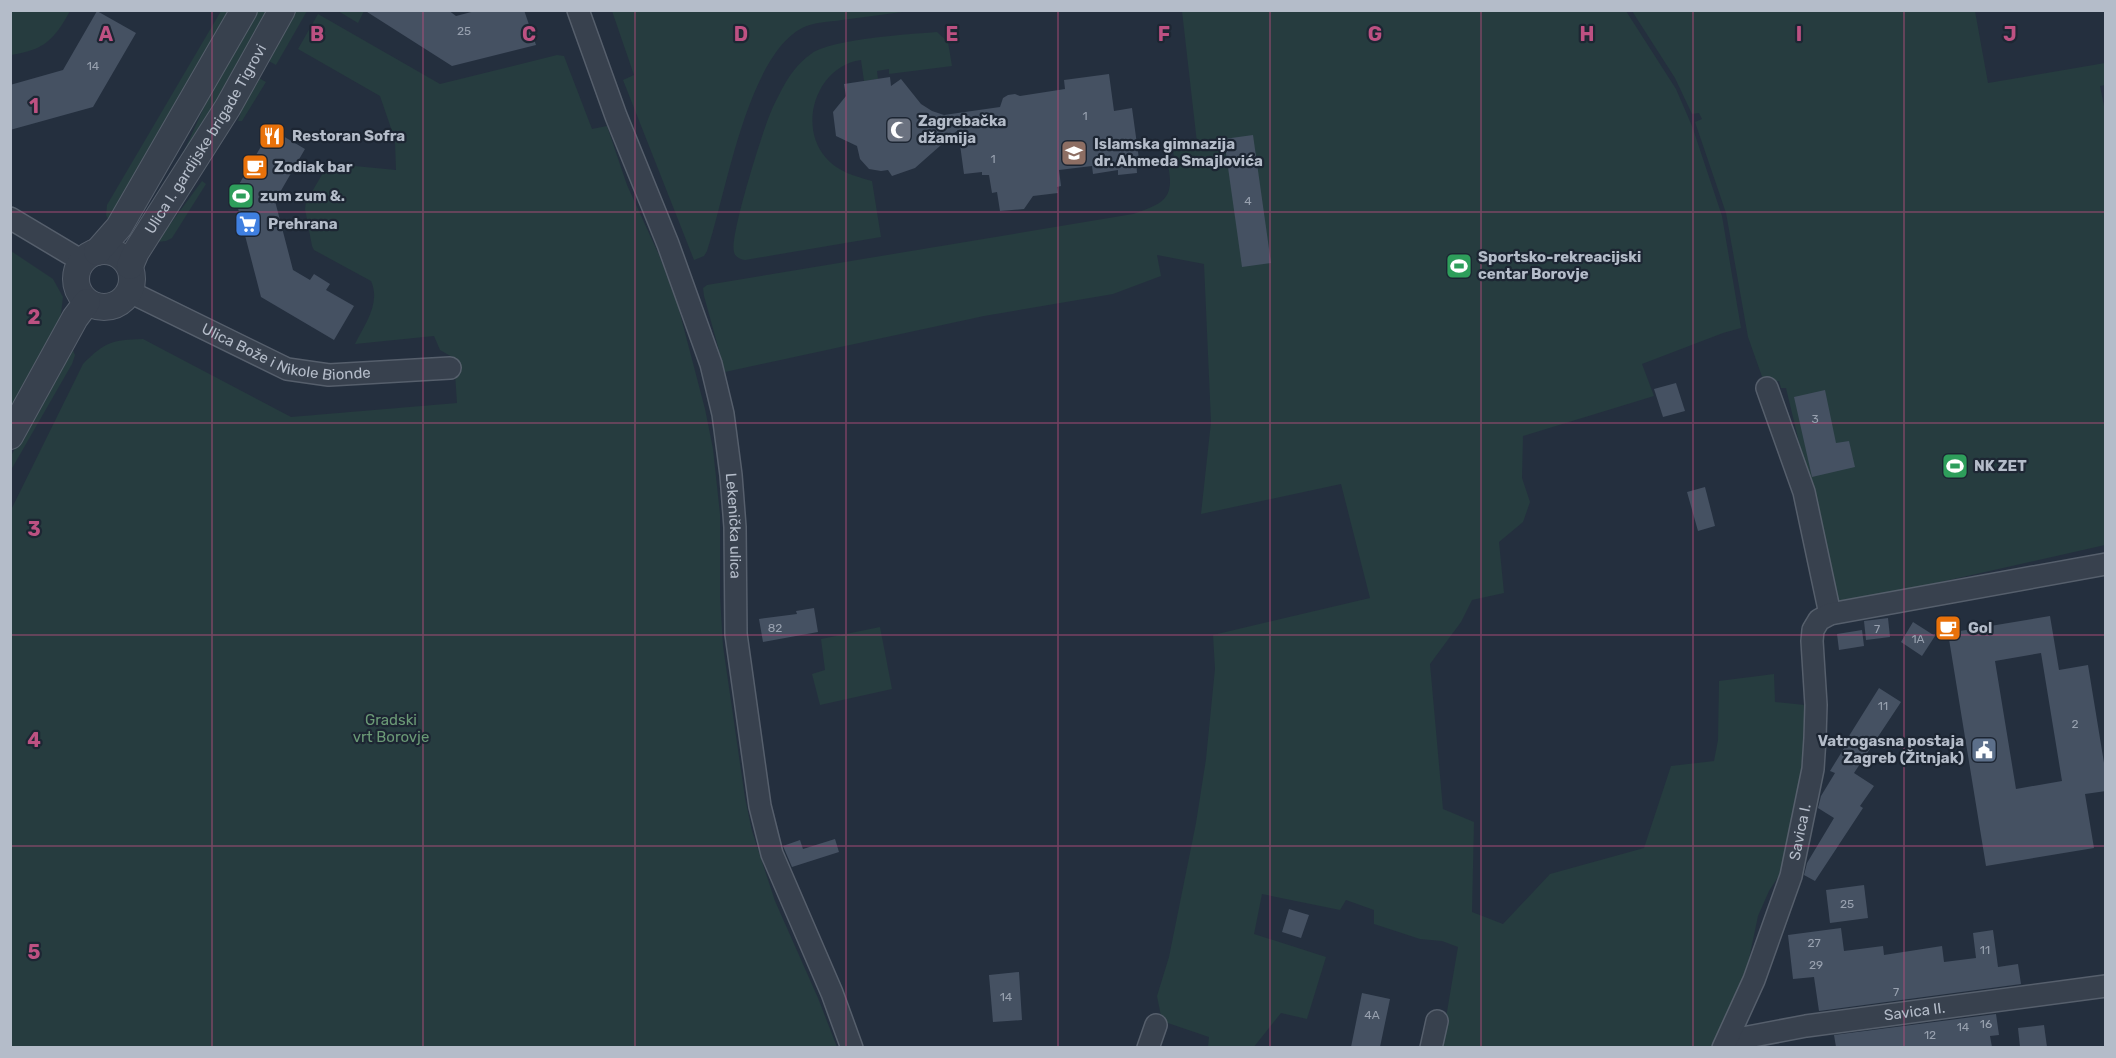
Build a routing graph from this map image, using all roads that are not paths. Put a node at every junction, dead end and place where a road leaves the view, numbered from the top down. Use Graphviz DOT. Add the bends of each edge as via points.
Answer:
graph roads {
  1 [pos="244,10"];
  2 [pos="282,10"];
  3 [pos="578,10"];
  4 [pos="10,218"];
  5 [pos="90,256"];
  6 [pos="130,279"];
  7 [pos="87,302"];
  8 [pos="450,368"];
  9 [pos="1767,388"];
  10 [pos="10,436"];
  11 [pos="2106,564"];
  12 [pos="1830,614"];
  13 [pos="2106,986"];
  14 [pos="1437,1021"];
  15 [pos="1156,1025"];
  16 [pos="1725,1044"];
  17 [pos="852,1047"];
  18 [pos="1148,1047"];
  19 [pos="1431,1047"];
  1 -- 5 [label="street, Ulica I. gardijske brigade Tigrovi" via="119,227"];
  2 -- 6 [label="street, Ulica I. gardijske brigade Tigrovi" via="228,107 136,252"];
  3 -- 17 [label="street, Lekenička ulica" via="711,364 731,475 736,634 760,806 772,854"];
  4 -- 5 [label="street"];
  5 -- 6 [label="street" via="107,251 116,253"];
  5 -- 7 [label="street" via="75,278"];
  6 -- 7 [label="street" via="119,304 103,308"];
  6 -- 8 [label="street, Ulica Bože i Nikole Bionde" via="287,369 328,375"];
  7 -- 10 [label="street"];
  9 -- 12 [label="street" via="1804,492"];
  11 -- 12 [label="street"];
  12 -- 16 [label="street, Savica I." via="1819,620 1812,641 1816,705 1813,769 1791,876 1754,981"];
  13 -- 16 [label="street, Savica II." via="1806,1026"];
  14 -- 19 [label="street"];
  15 -- 18 [label="street"];
}
